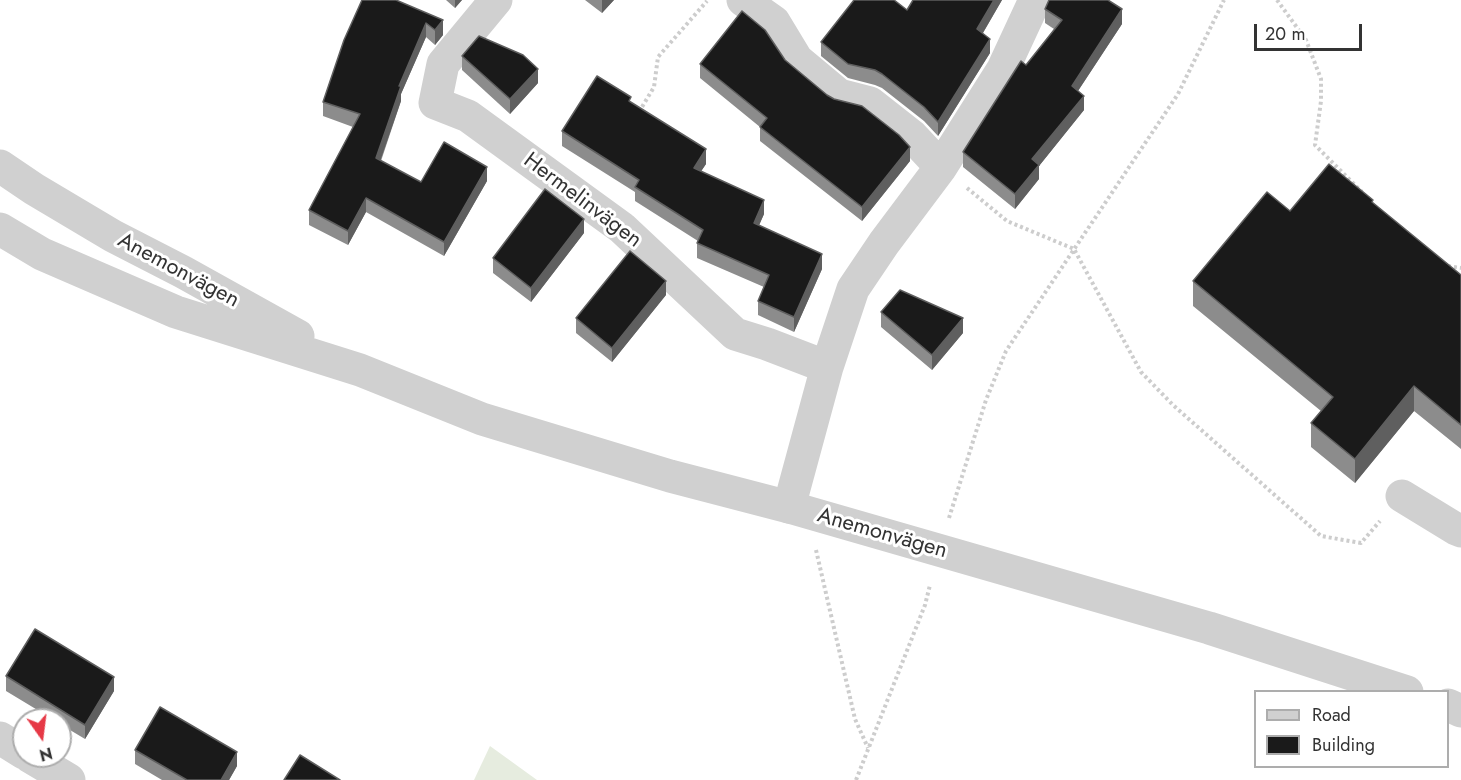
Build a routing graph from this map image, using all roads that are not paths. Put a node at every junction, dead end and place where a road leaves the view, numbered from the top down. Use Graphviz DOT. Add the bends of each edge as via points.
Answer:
graph roads {
  1 [pos="496,0"];
  2 [pos="743,0"];
  3 [pos="1035,0"];
  4 [pos="0,166"];
  5 [pos="941,167"];
  6 [pos="0,229"];
  7 [pos="827,367"];
  8 [pos="360,370"];
  9 [pos="1402,496"];
  10 [pos="789,507"];
  11 [pos="1461,531"];
  12 [pos="1401,690"];
  13 [pos="49,768"];
  14 [pos="69,780"];
  1 -- 7 [label="street, Hermelinvägen" via="443,64 435,103 468,116 622,228 735,334"];
  2 -- 5 [label="street" via="774,22 797,60 830,88 839,95 870,103 912,136"];
  3 -- 5 [label="street" via="1003,69"];
  4 -- 8 [label="street, Anemonvägen" via="113,236"];
  5 -- 7 [label="street" via="853,289"];
  6 -- 8 [label="street, Anemonvägen" via="42,254 176,312"];
  7 -- 10 [label="street"];
  8 -- 10 [label="street, Anemonvägen" via="482,419"];
  9 -- 11 [label="street"];
  10 -- 12 [label="street, Anemonvägen" via="1209,628"];
  13 -- 14 [label="street"];
}
